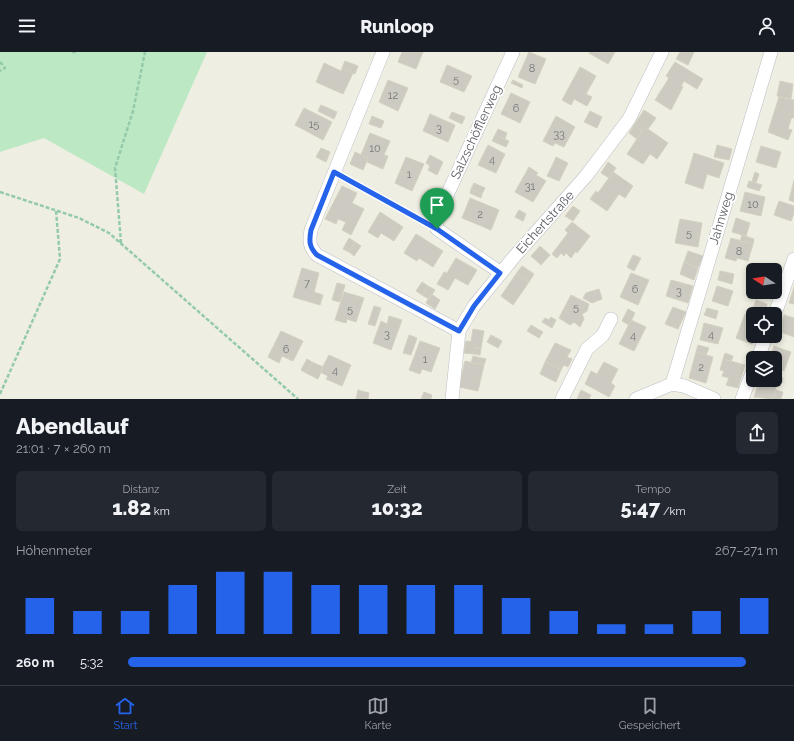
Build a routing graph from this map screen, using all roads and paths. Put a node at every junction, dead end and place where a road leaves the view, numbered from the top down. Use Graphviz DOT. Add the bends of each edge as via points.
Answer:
graph roads {
  1 [pos="72,52"];
  2 [pos="76,52"];
  3 [pos="146,52"];
  4 [pos="383,52"];
  5 [pos="513,52"];
  6 [pos="662,52"];
  7 [pos="771,52"];
  8 [pos="0,62"];
  9 [pos="0,71"];
  10 [pos="334,172"];
  11 [pos="0,192"];
  12 [pos="56,210"];
  13 [pos="437,229"];
  14 [pos="121,244"];
  15 [pos="794,259"];
  16 [pos="500,273"];
  17 [pos="777,307"];
  18 [pos="611,319"];
  19 [pos="459,331"];
  20 [pos="672,384"];
  21 [pos="747,387"];
  22 [pos="0,394"];
  23 [pos="298,399"];
  24 [pos="452,399"];
  25 [pos="562,399"];
  26 [pos="636,399"];
  27 [pos="714,399"];
  28 [pos="742,399"];
  1 -- 2 [label="path"];
  3 -- 14 [label="path" via="133,111 114,168"];
  4 -- 10 [label="street"];
  5 -- 13 [label="street, Salzschöfflerweg" via="436,219"];
  6 -- 16 [label="street, Eichertstraße" via="629,119 586,176"];
  7 -- 20 [label="street, Jahnweg"];
  8 -- 9 [label="path" via="5,68"];
  10 -- 13 [label="path"];
  10 -- 19 [label="street" via="311,230 309,239 312,250"];
  11 -- 12 [label="path"];
  12 -- 14 [label="path" via="109,233"];
  12 -- 22 [label="path" via="60,259"];
  13 -- 16 [label="street"];
  14 -- 23 [label="path"];
  15 -- 17 [label="street"];
  16 -- 19 [label="street, Eichertstraße" via="474,306"];
  18 -- 25 [label="street" via="603,335 587,349"];
  19 -- 24 [label="street, Eichertstraße"];
  20 -- 26 [label="street"];
  20 -- 27 [label="street" via="684,386"];
  21 -- 28 [label="street"];
}
